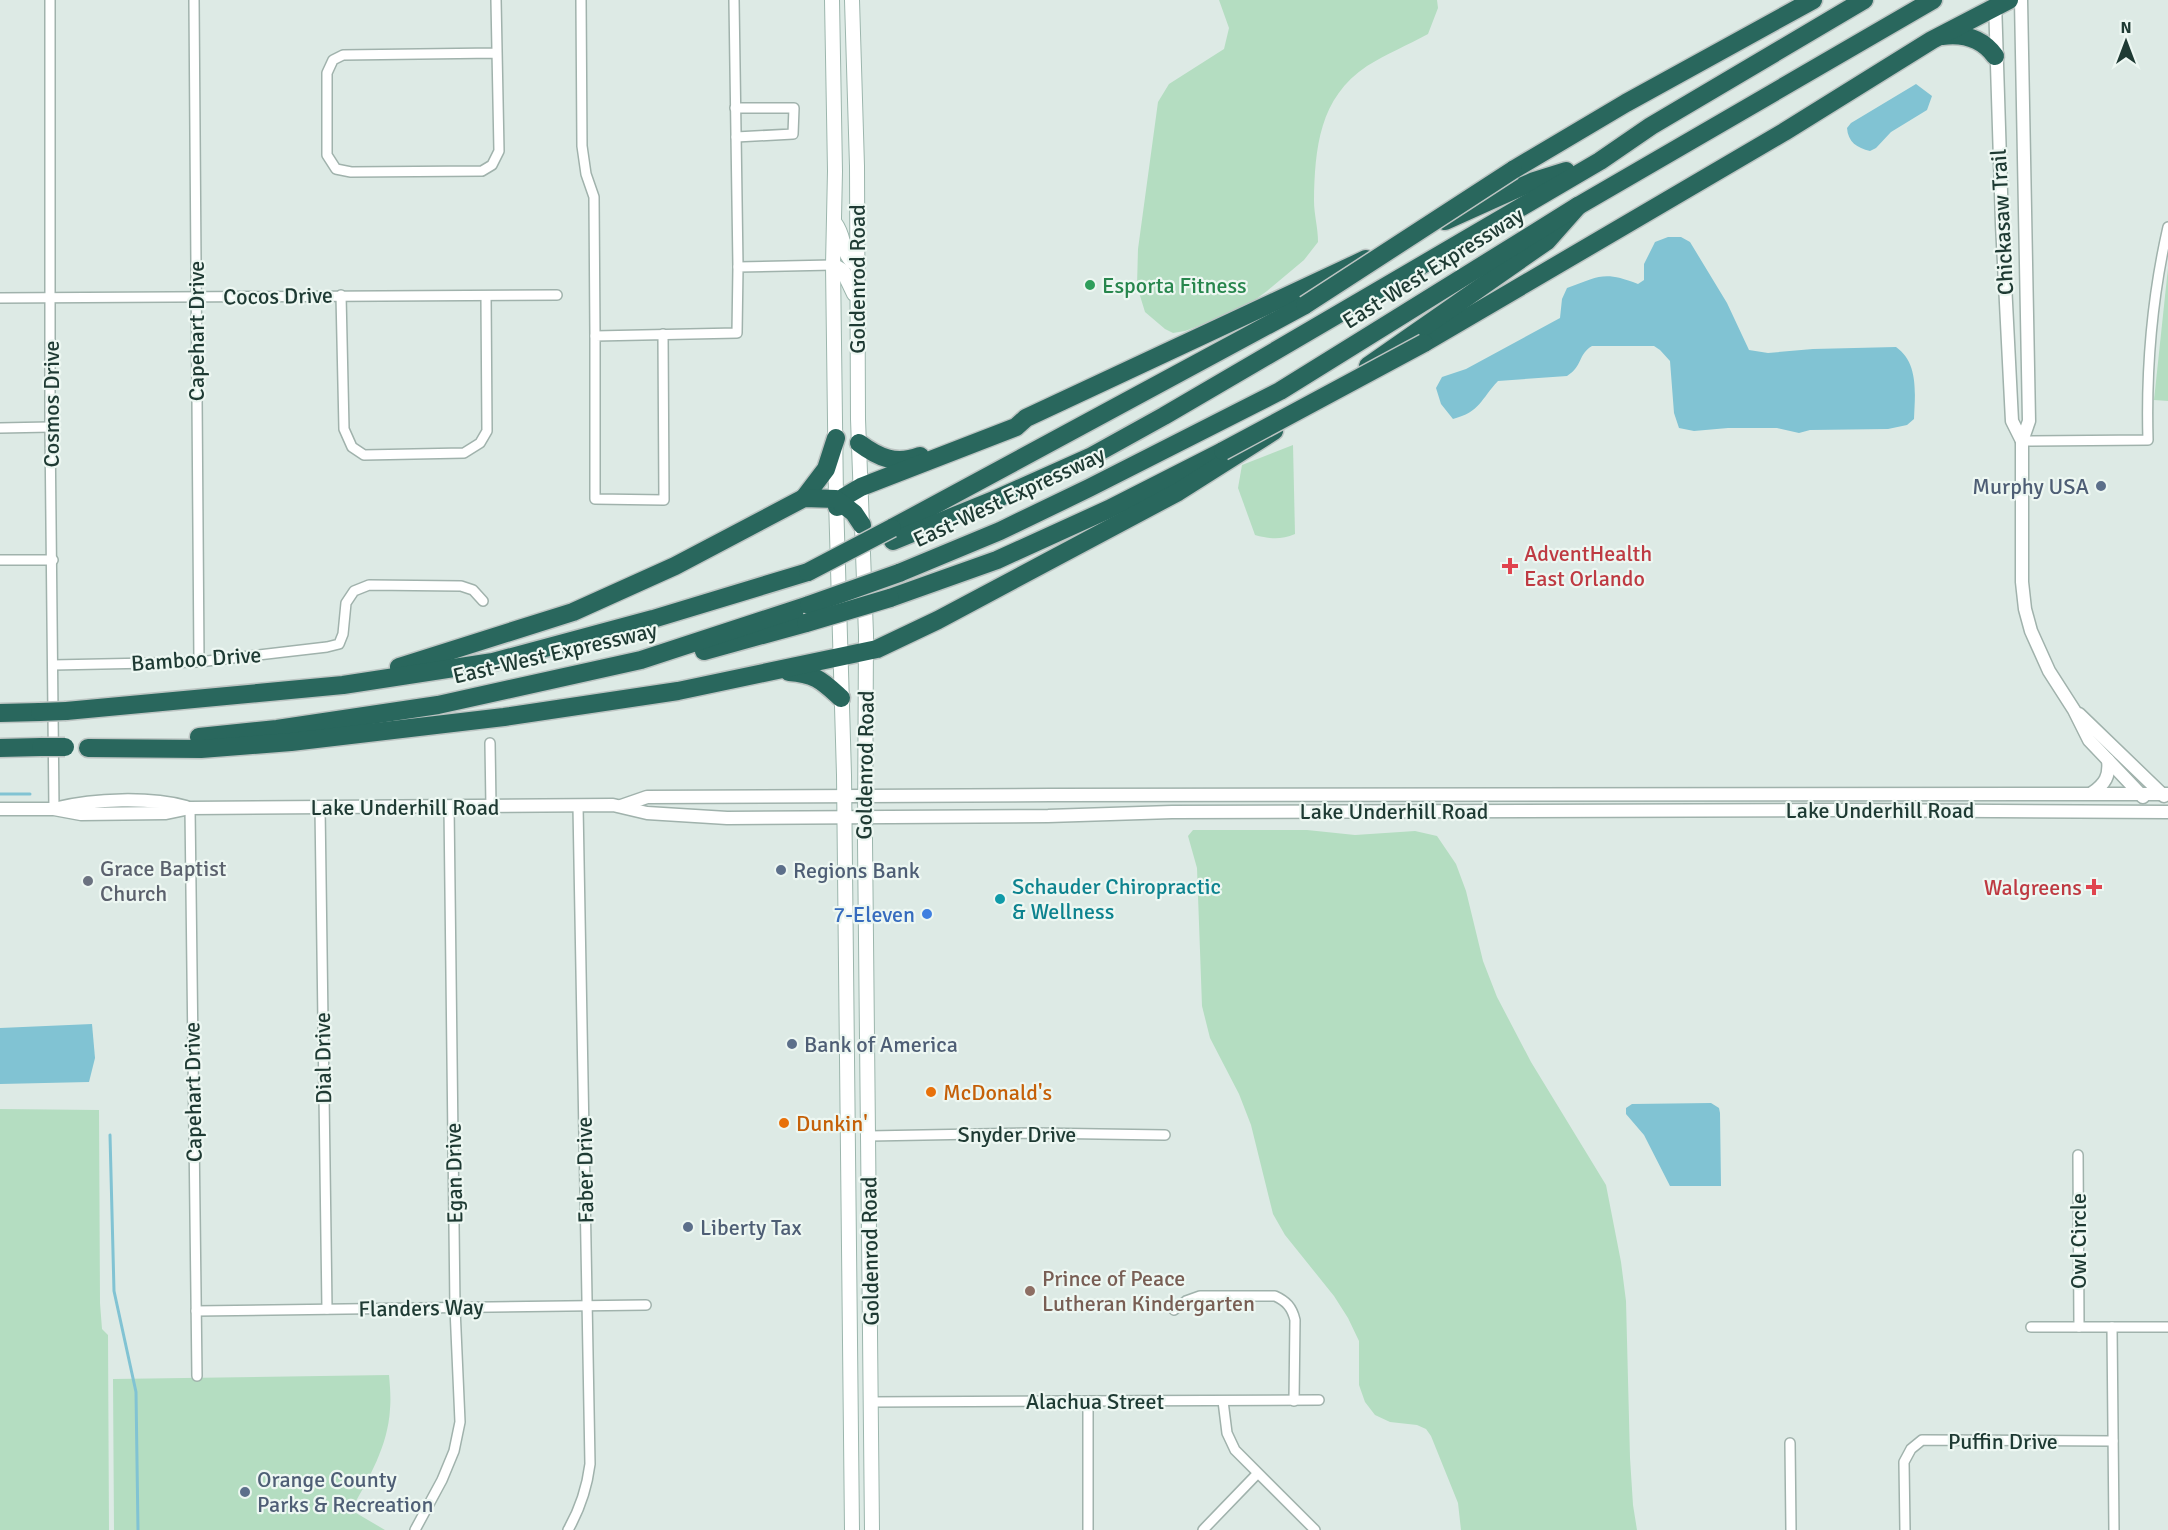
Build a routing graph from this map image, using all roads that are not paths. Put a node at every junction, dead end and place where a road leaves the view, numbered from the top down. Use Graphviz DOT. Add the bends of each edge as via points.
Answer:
graph roads {
  1 [pos="50,0"];
  2 [pos="194,0"];
  3 [pos="496,0"];
  4 [pos="581,0"];
  5 [pos="734,0"];
  6 [pos="832,0"];
  7 [pos="852,0"];
  8 [pos="1813,0"];
  9 [pos="1864,0"];
  10 [pos="1933,0"];
  11 [pos="2021,0"];
  12 [pos="2000,2"];
  13 [pos="1938,37"];
  14 [pos="496,53"];
  15 [pos="1995,56"];
  16 [pos="735,108"];
  17 [pos="736,136"];
  18 [pos="1600,160"];
  19 [pos="1578,206"];
  20 [pos="834,222"];
  21 [pos="2168,227"];
  22 [pos="833,265"];
  23 [pos="857,265"];
  24 [pos="738,267"];
  25 [pos="341,295"];
  26 [pos="556,295"];
  27 [pos="486,296"];
  28 [pos="0,298"];
  29 [pos="51,298"];
  30 [pos="195,298"];
  31 [pos="857,301"];
  32 [pos="663,334"];
  33 [pos="595,336"];
  34 [pos="1026,418"];
  35 [pos="0,428"];
  36 [pos="50,428"];
  37 [pos="836,438"];
  38 [pos="2022,441"];
  39 [pos="859,443"];
  40 [pos="861,487"];
  41 [pos="804,498"];
  42 [pos="838,502"];
  43 [pos="862,525"];
  44 [pos="893,534"];
  45 [pos="0,560"];
  46 [pos="53,560"];
  47 [pos="483,601"];
  48 [pos="807,614"];
  49 [pos="866,651"];
  50 [pos="840,656"];
  51 [pos="199,662"];
  52 [pos="53,665"];
  53 [pos="778,671"];
  54 [pos="343,685"];
  55 [pos="841,698"];
  56 [pos="2074,710"];
  57 [pos="0,712"];
  58 [pos="490,742"];
  59 [pos="0,748"];
  60 [pos="88,748"];
  61 [pos="2108,760"];
  62 [pos="2092,793"];
  63 [pos="1675,794"];
  64 [pos="1808,794"];
  65 [pos="2140,794"];
  66 [pos="1362,795"];
  67 [pos="1376,795"];
  68 [pos="844,796"];
  69 [pos="865,796"];
  70 [pos="2166,796"];
  71 [pos="448,806"];
  72 [pos="491,806"];
  73 [pos="578,806"];
  74 [pos="621,806"];
  75 [pos="320,807"];
  76 [pos="54,808"];
  77 [pos="190,808"];
  78 [pos="0,809"];
  79 [pos="1772,810"];
  80 [pos="1369,811"];
  81 [pos="1635,811"];
  82 [pos="2162,812"];
  83 [pos="865,817"];
  84 [pos="844,818"];
  85 [pos="2168,823"];
  86 [pos="847,1080"];
  87 [pos="1165,1135"];
  88 [pos="869,1136"];
  89 [pos="2078,1155"];
  90 [pos="848,1164"];
  91 [pos="869,1236"];
  92 [pos="646,1305"];
  93 [pos="587,1306"];
  94 [pos="455,1308"];
  95 [pos="327,1309"];
  96 [pos="1174,1310"];
  97 [pos="196,1311"];
  98 [pos="2031,1327"];
  99 [pos="2079,1327"];
  100 [pos="2112,1327"];
  101 [pos="2168,1327"];
  102 [pos="850,1344"];
  103 [pos="197,1376"];
  104 [pos="1319,1400"];
  105 [pos="1088,1401"];
  106 [pos="1223,1401"];
  107 [pos="1294,1401"];
  108 [pos="871,1402"];
  109 [pos="851,1416"];
  110 [pos="2113,1441"];
  111 [pos="1790,1443"];
  112 [pos="1257,1474"];
  113 [pos="872,1479"];
  114 [pos="415,1530"];
  115 [pos="568,1530"];
  116 [pos="852,1530"];
  117 [pos="872,1530"];
  118 [pos="1088,1530"];
  119 [pos="1203,1530"];
  120 [pos="1315,1530"];
  121 [pos="1791,1530"];
  122 [pos="1905,1530"];
  123 [pos="2114,1530"];
  1 -- 29 [label="street, Cosmos Drive"];
  2 -- 30 [label="street, Capehart Drive"];
  3 -- 14 [label="street"];
  4 -- 33 [label="street" via="582,146 594,197"];
  5 -- 16 [label="street"];
  6 -- 20 [label="main road, Goldenrod Road"];
  7 -- 23 [label="main road, Goldenrod Road"];
  8 -- 44 [label="highway, bridge" via="1513,170 1305,305"];
  9 -- 18 [label="highway, East-West Expressway"];
  10 -- 19 [label="highway, East-West Expressway"];
  11 -- 38 [label="street, Chickasaw Trail" via="2029,421"];
  12 -- 13 [label="highway"];
  12 -- 15 [label="street, Chickasaw Trail"];
  13 -- 15 [label="highway" via="1953,35 1979,40"];
  13 -- 48 [label="highway, bridge" via="1424,343 1223,451 997,560 890,598"];
  14 -- 14 [label="street" via="499,151 492,165 482,171 336,169 327,155 327,73 333,60 343,54"];
  15 -- 38 [label="street, Chickasaw Trail" via="2012,421"];
  16 -- 17 [label="street"];
  16 -- 17 [label="street" via="794,108 794,134"];
  17 -- 24 [label="street"];
  18 -- 34 [label="highway" via="1534,181 1460,213"];
  18 -- 44 [label="highway, East-West Expressway" via="1090,457 996,500"];
  19 -- 48 [label="highway, East-West Expressway, bridge" via="1280,391 1000,531"];
  19 -- 49 [label="highway" via="1547,241 1259,441 1178,492 939,620"];
  20 -- 22 [label="main road, Goldenrod Road"];
  20 -- 23 [label="main road" via="842,231 848,258"];
  21 -- 38 [label="street" via="2149,349 2148,440"];
  22 -- 24 [label="street"];
  22 -- 31 [label="main road" via="846,274"];
  22 -- 37 [label="main road, Goldenrod Road"];
  23 -- 31 [label="main road, Goldenrod Road"];
  24 -- 32 [label="street" via="737,333"];
  25 -- 27 [label="street, Cocos Drive"];
  25 -- 27 [label="street" via="344,429 352,447 364,455 464,453 480,443 487,431"];
  25 -- 30 [label="street, Cocos Drive"];
  26 -- 27 [label="street, Cocos Drive"];
  28 -- 29 [label="street, Cocos Drive"];
  29 -- 30 [label="street, Cocos Drive"];
  29 -- 36 [label="street, Cosmos Drive"];
  30 -- 51 [label="street, Capehart Drive"];
  31 -- 39 [label="main road, Goldenrod Road"];
  32 -- 33 [label="street"];
  32 -- 33 [label="street" via="664,500 595,499"];
  34 -- 39 [label="highway" via="909,460 877,456"];
  34 -- 40 [label="highway" via="1016,427"];
  35 -- 36 [label="street"];
  36 -- 46 [label="street, Cosmos Drive"];
  37 -- 41 [label="highway" via="826,469"];
  37 -- 42 [label="main road, Goldenrod Road"];
  38 -- 56 [label="street, Chickasaw Trail" via="2025,609 2041,655"];
  39 -- 40 [label="main road, Goldenrod Road"];
  40 -- 42 [label="highway"];
  40 -- 43 [label="main road, Goldenrod Road"];
  41 -- 42 [label="highway"];
  41 -- 54 [label="highway" via="675,566 573,612"];
  42 -- 43 [label="highway" via="854,513"];
  42 -- 50 [label="main road, Goldenrod Road"];
  43 -- 49 [label="main road, Goldenrod Road"];
  44 -- 54 [label="highway, East-West Expressway, bridge" via="808,572 652,619 493,662"];
  45 -- 46 [label="street"];
  46 -- 52 [label="street, Cosmos Drive"];
  47 -- 51 [label="street, Bamboo Drive" via="473,590 461,586 369,585 354,591 346,603 339,644"];
  48 -- 60 [label="highway, East-West Expressway" via="641,660 448,703 278,729"];
  49 -- 50 [label="highway"];
  49 -- 69 [label="main road, Goldenrod Road"];
  50 -- 53 [label="highway"];
  50 -- 55 [label="main road, Goldenrod Road"];
  51 -- 52 [label="street, Bamboo Drive"];
  52 -- 76 [label="street, Cosmos Drive"];
  53 -- 55 [label="highway" via="812,675"];
  53 -- 60 [label="highway" via="586,706 291,742 201,749"];
  54 -- 57 [label="highway, East-West Expressway, bridge" via="66,711"];
  55 -- 68 [label="main road, Goldenrod Road"];
  56 -- 61 [label="street, Chickasaw Trail" via="2089,740"];
  56 -- 70 [label="street, Chickasaw Trail"];
  58 -- 72 [label="street"];
  59 -- 60 [label="highway, East-West Expressway, bridge"];
  61 -- 62 [label="street" via="2108,777"];
  61 -- 65 [label="street, Chickasaw Trail"];
  62 -- 64 [label="street, Lake Underhill Road"];
  62 -- 65 [label="street, Lake Underhill Road"];
  63 -- 64 [label="street, Lake Underhill Road"];
  63 -- 67 [label="street, Lake Underhill Road"];
  63 -- 81 [label="street"];
  64 -- 79 [label="street"];
  65 -- 70 [label="street, Lake Underhill Road"];
  65 -- 82 [label="street, Chickasaw Trail"];
  66 -- 67 [label="street, Lake Underhill Road"];
  66 -- 69 [label="street, Lake Underhill Road"];
  66 -- 80 [label="street"];
  67 -- 80 [label="street"];
  68 -- 69 [label="street, Lake Underhill Road"];
  68 -- 74 [label="street, Lake Underhill Road" via="647,797"];
  68 -- 84 [label="main road, Goldenrod Road"];
  69 -- 83 [label="main road, Goldenrod Road"];
  71 -- 72 [label="street, Lake Underhill Road"];
  71 -- 75 [label="street, Lake Underhill Road"];
  71 -- 94 [label="street, Egan Drive"];
  72 -- 73 [label="street, Lake Underhill Road"];
  73 -- 74 [label="street, Lake Underhill Road"];
  73 -- 93 [label="street, Faber Drive"];
  74 -- 84 [label="street, Lake Underhill Road" via="687,817"];
  75 -- 77 [label="street, Lake Underhill Road"];
  75 -- 95 [label="street, Dial Drive"];
  76 -- 77 [label="street, Lake Underhill Road" via="81,802 165,801"];
  76 -- 78 [label="street, Lake Underhill Road"];
  77 -- 97 [label="street, Capehart Drive"];
  79 -- 81 [label="street, Lake Underhill Road"];
  79 -- 82 [label="street, Lake Underhill Road"];
  80 -- 81 [label="street, Lake Underhill Road"];
  80 -- 83 [label="street, Lake Underhill Road"];
  82 -- 85 [label="street, Chickasaw Trail"];
  83 -- 84 [label="street, Lake Underhill Road"];
  83 -- 88 [label="main road, Goldenrod Road"];
  84 -- 86 [label="main road, Goldenrod Road"];
  86 -- 88 [label="main road" via="855,1100 855,1119"];
  86 -- 90 [label="main road, Goldenrod Road"];
  87 -- 88 [label="street, Snyder Drive"];
  88 -- 91 [label="main road, Goldenrod Road"];
  89 -- 99 [label="street, Owl Circle"];
  90 -- 91 [label="main road" via="860,1182 861,1232"];
  90 -- 102 [label="main road, Goldenrod Road"];
  91 -- 108 [label="main road, Goldenrod Road"];
  92 -- 93 [label="street, Flanders Way"];
  93 -- 94 [label="street, Flanders Way"];
  93 -- 115 [label="street, Faber Drive" via="591,1464 578,1512"];
  94 -- 95 [label="street, Flanders Way"];
  94 -- 114 [label="street, Egan Drive" via="460,1422 442,1480"];
  95 -- 97 [label="street, Flanders Way"];
  96 -- 107 [label="street" via="1186,1300 1200,1296 1275,1296 1285,1300 1296,1320"];
  97 -- 103 [label="street, Capehart Drive"];
  98 -- 99 [label="street"];
  99 -- 100 [label="street"];
  100 -- 101 [label="street"];
  100 -- 110 [label="street"];
  102 -- 108 [label="main road" via="858,1365 858,1384"];
  102 -- 109 [label="main road, Goldenrod Road"];
  104 -- 107 [label="street, Alachua Street"];
  105 -- 106 [label="street, Alachua Street"];
  105 -- 108 [label="street, Alachua Street"];
  105 -- 118 [label="street"];
  106 -- 107 [label="street, Alachua Street"];
  106 -- 112 [label="street" via="1227,1433 1234,1450"];
  108 -- 113 [label="main road, Goldenrod Road"];
  109 -- 113 [label="main road" via="863,1428 863,1455"];
  109 -- 116 [label="main road, Goldenrod Road"];
  110 -- 122 [label="street, Puffin Drive" via="1922,1440 1904,1462"];
  110 -- 123 [label="street"];
  111 -- 121 [label="street"];
  112 -- 119 [label="street"];
  112 -- 120 [label="street"];
  113 -- 117 [label="main road, Goldenrod Road"];
}
